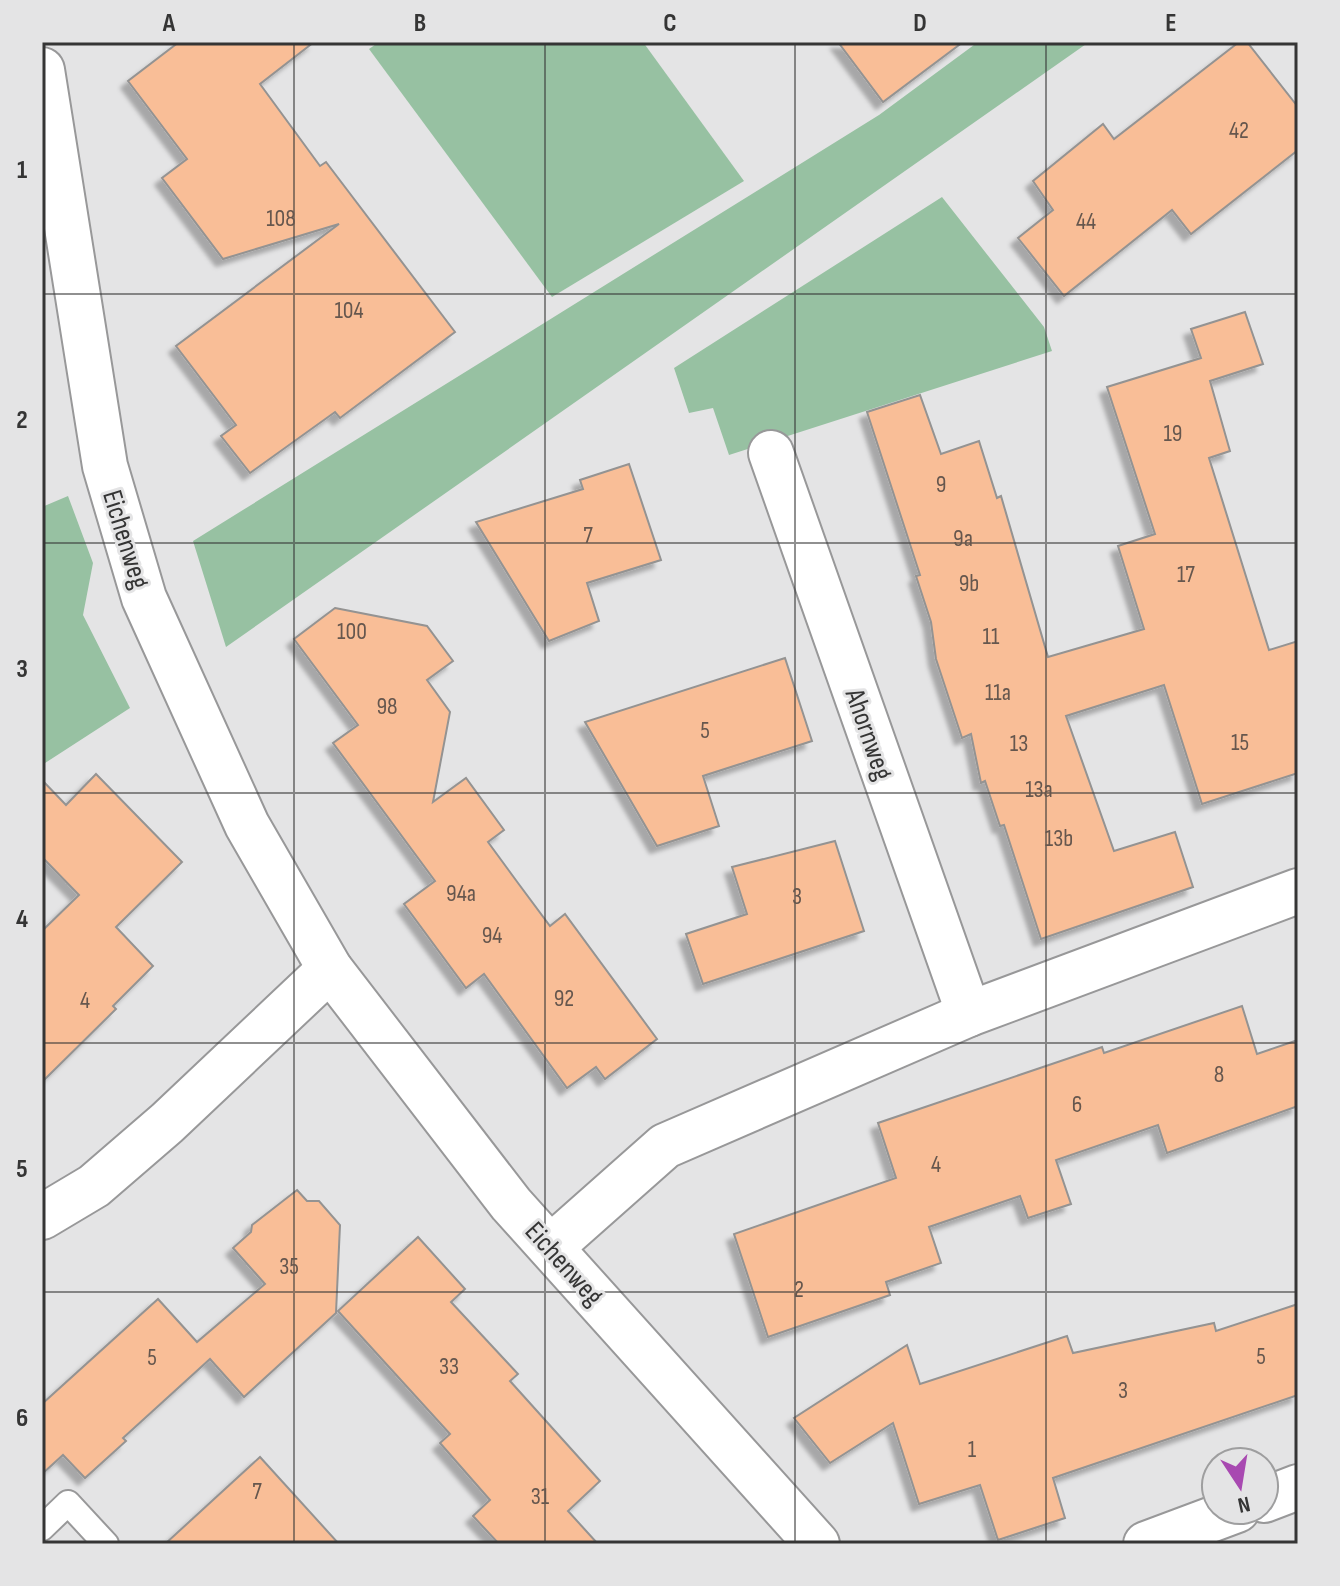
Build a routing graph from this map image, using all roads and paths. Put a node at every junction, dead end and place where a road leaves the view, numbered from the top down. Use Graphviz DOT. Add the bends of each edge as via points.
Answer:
graph roads {
  1 [pos="42,70"];
  2 [pos="771,453"];
  3 [pos="1298,891"];
  4 [pos="330,969"];
  5 [pos="969,1014"];
  6 [pos="42,1217"];
  7 [pos="551,1247"];
  8 [pos="1200,1524"];
  9 [pos="42,1528"];
  10 [pos="106,1544"];
  11 [pos="817,1544"];
  12 [pos="1146,1544"];
  1 -- 4 [label="street, Eichenweg" via="105,466 144,598 247,825"];
  2 -- 5 [label="street, Ahornweg"];
  3 -- 5 [label="street"];
  4 -- 6 [label="street" via="94,1186"];
  4 -- 7 [label="street, Eichenweg" via="511,1204"];
  5 -- 7 [label="street" via="665,1146"];
  7 -- 11 [label="street, Eichenweg"];
  8 -- 12 [label="street"];
  9 -- 10 [label="lane" via="68,1503"];
}
